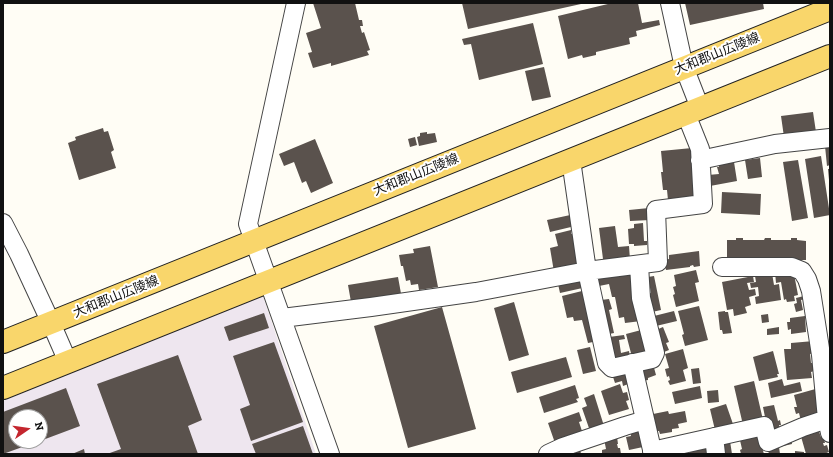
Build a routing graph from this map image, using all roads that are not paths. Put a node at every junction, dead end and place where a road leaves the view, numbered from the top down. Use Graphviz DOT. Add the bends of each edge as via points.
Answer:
graph roads {
  1 [pos="296,3"];
  2 [pos="670,3"];
  3 [pos="830,9"];
  4 [pos="830,56"];
  5 [pos="684,67"];
  6 [pos="693,111"];
  7 [pos="830,138"];
  8 [pos="570,160"];
  9 [pos="700,160"];
  10 [pos="3,223"];
  11 [pos="254,241"];
  12 [pos="639,265"];
  13 [pos="722,267"];
  14 [pos="587,271"];
  15 [pos="269,282"];
  16 [pos="282,318"];
  17 [pos="52,323"];
  18 [pos="824,337"];
  19 [pos="3,342"];
  20 [pos="68,362"];
  21 [pos="632,363"];
  22 [pos="3,388"];
  23 [pos="645,420"];
  24 [pos="829,425"];
  25 [pos="715,446"];
  26 [pos="653,453"];
  27 [pos="330,454"];
  28 [pos="548,454"];
  1 -- 11 [label="street" via="248,224"];
  2 -- 5 [label="street"];
  3 -- 5 [label="main road, 大和郡山広陵線"];
  4 -- 6 [label="main road"];
  5 -- 6 [label="street"];
  5 -- 11 [label="main road, 大和郡山広陵線"];
  6 -- 8 [label="main road"];
  6 -- 9 [label="street"];
  7 -- 9 [label="street" via="775,144"];
  8 -- 14 [label="street"];
  8 -- 15 [label="main road"];
  9 -- 12 [label="street" via="703,204 656,210 658,262"];
  10 -- 17 [label="street"];
  11 -- 15 [label="street"];
  11 -- 17 [label="main road, 大和郡山広陵線"];
  12 -- 14 [label="street"];
  12 -- 21 [label="street" via="641,298 655,353 652,359"];
  13 -- 18 [label="street" via="792,267 802,271 808,279"];
  14 -- 16 [label="street" via="476,292"];
  14 -- 21 [label="street" via="607,363 612,368"];
  15 -- 16 [label="street"];
  15 -- 20 [label="main road"];
  16 -- 27 [label="street"];
  17 -- 19 [label="main road, 大和郡山広陵線"];
  17 -- 20 [label="street"];
  18 -- 24 [label="street"];
  20 -- 22 [label="main road"];
  21 -- 23 [label="street"];
  23 -- 26 [label="street"];
  23 -- 28 [label="street"];
  24 -- 25 [label="street" via="803,427 768,442 764,426"];
  25 -- 26 [label="street"];
}
